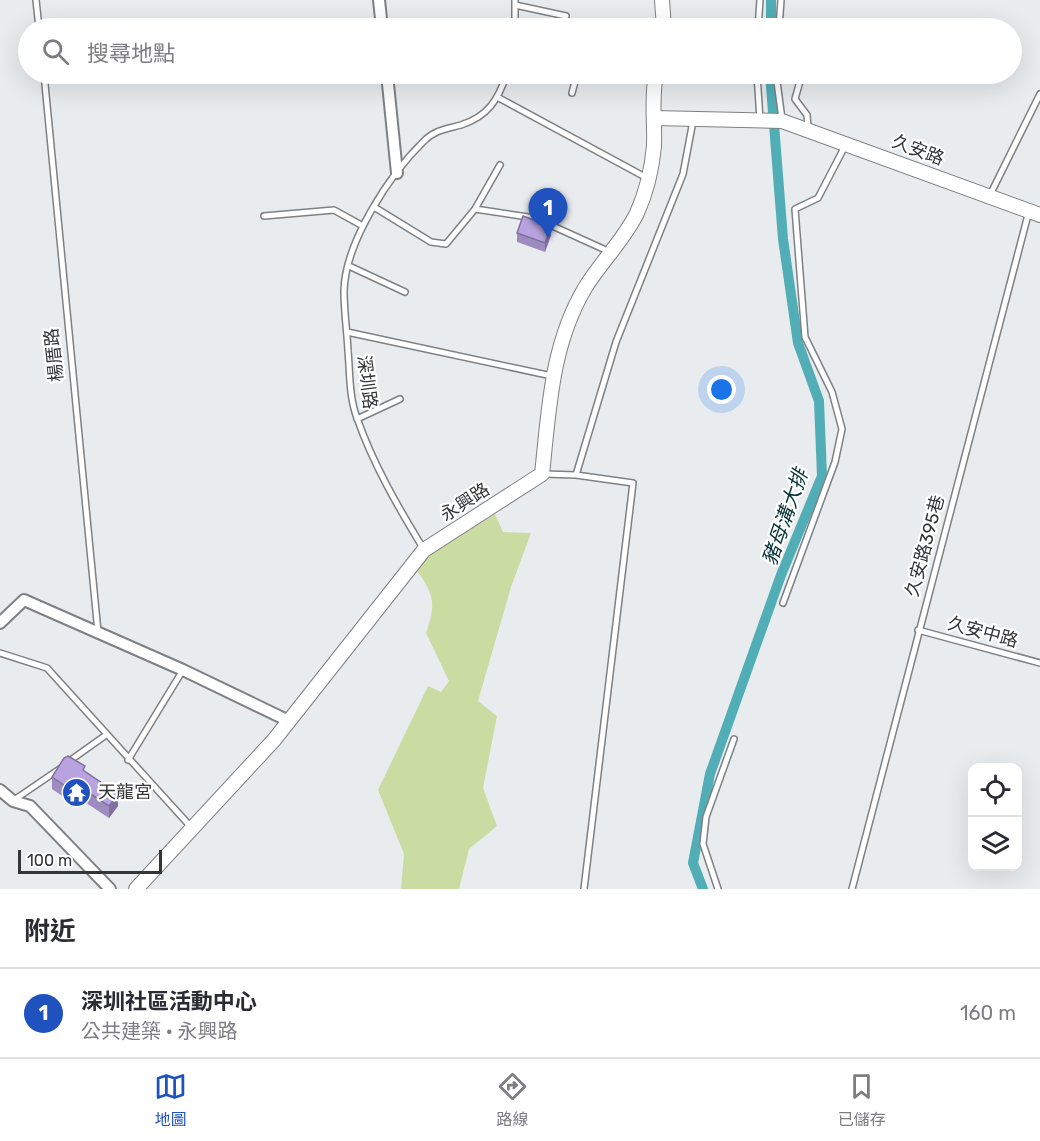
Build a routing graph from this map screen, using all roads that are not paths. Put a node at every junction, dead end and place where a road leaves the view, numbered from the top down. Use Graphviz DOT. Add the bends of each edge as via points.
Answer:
graph roads {
  1 [pos="36,0"];
  2 [pos="379,0"];
  3 [pos="662,0"];
  4 [pos="760,0"];
  5 [pos="781,0"];
  6 [pos="515,2"];
  7 [pos="566,16"];
  8 [pos="38,18"];
  9 [pos="381,18"];
  10 [pos="515,18"];
  11 [pos="663,18"];
  12 [pos="759,18"];
  13 [pos="780,18"];
  14 [pos="45,84"];
  15 [pos="388,84"];
  16 [pos="503,84"];
  17 [pos="574,84"];
  18 [pos="654,84"];
  19 [pos="758,84"];
  20 [pos="777,84"];
  21 [pos="799,84"];
  22 [pos="572,93"];
  23 [pos="1040,94"];
  24 [pos="498,98"];
  25 [pos="654,118"];
  26 [pos="693,119"];
  27 [pos="760,120"];
  28 [pos="782,121"];
  29 [pos="808,128"];
  30 [pos="847,143"];
  31 [pos="500,165"];
  32 [pos="397,173"];
  33 [pos="648,179"];
  34 [pos="990,196"];
  35 [pos="374,207"];
  36 [pos="475,209"];
  37 [pos="1034,213"];
  38 [pos="264,216"];
  39 [pos="363,225"];
  40 [pos="610,252"];
  41 [pos="349,266"];
  42 [pos="405,292"];
  43 [pos="347,332"];
  44 [pos="552,376"];
  45 [pos="400,399"];
  46 [pos="357,419"];
  47 [pos="542,474"];
  48 [pos="576,475"];
  49 [pos="424,550"];
  50 [pos="783,603"];
  51 [pos="0,623"];
  52 [pos="918,630"];
  53 [pos="98,633"];
  54 [pos="0,654"];
  55 [pos="1040,663"];
  56 [pos="183,670"];
  57 [pos="289,721"];
  58 [pos="106,735"];
  59 [pos="734,740"];
  60 [pos="128,760"];
  61 [pos="0,790"];
  62 [pos="13,801"];
  63 [pos="192,828"];
  64 [pos="110,889"];
  65 [pos="136,889"];
  66 [pos="584,889"];
  67 [pos="718,889"];
  68 [pos="852,889"];
  1 -- 8 [label="lane"];
  2 -- 9 [label="street"];
  3 -- 11 [label="street"];
  4 -- 12 [label="lane"];
  5 -- 13 [label="lane"];
  6 -- 7 [label="lane"];
  6 -- 10 [label="lane"];
  14 -- 53 [label="lane, 楊厝路"];
  15 -- 32 [label="street"];
  16 -- 24 [label="lane, 深圳路"];
  17 -- 22 [label="lane"];
  18 -- 25 [label="street"];
  19 -- 27 [label="lane"];
  20 -- 28 [label="lane"];
  21 -- 29 [label="lane" via="795,99 807,114"];
  23 -- 34 [label="lane"];
  24 -- 32 [label="lane, 深圳路" via="470,120 432,133"];
  24 -- 33 [label="lane"];
  25 -- 26 [label="street, 久安路"];
  25 -- 33 [label="street"];
  26 -- 27 [label="street, 久安路"];
  26 -- 48 [label="lane" via="683,174 616,342"];
  27 -- 28 [label="street, 久安路"];
  28 -- 29 [label="street, 久安路"];
  29 -- 30 [label="street, 久安路"];
  30 -- 34 [label="street, 久安路"];
  30 -- 50 [label="lane" via="818,198 795,209 805,337 832,392 842,429 835,462"];
  31 -- 36 [label="lane"];
  32 -- 35 [label="lane, 深圳路"];
  33 -- 40 [label="street" via="636,214"];
  34 -- 37 [label="street, 久安路"];
  35 -- 36 [label="lane" via="431,242 446,244"];
  35 -- 39 [label="lane, 深圳路"];
  36 -- 40 [label="lane" via="535,218"];
  37 -- 52 [label="lane, 久安路395巷"];
  38 -- 39 [label="lane" via="334,210"];
  39 -- 41 [label="lane, 深圳路"];
  40 -- 44 [label="street" via="584,289 560,341"];
  41 -- 42 [label="lane"];
  41 -- 43 [label="lane, 深圳路" via="344,290"];
  43 -- 44 [label="lane"];
  43 -- 46 [label="lane, 深圳路" via="351,398"];
  44 -- 47 [label="street"];
  45 -- 46 [label="lane"];
  46 -- 49 [label="lane, 深圳路" via="397,505"];
  47 -- 48 [label="lane"];
  47 -- 49 [label="street, 永興路"];
  48 -- 66 [label="lane" via="633,483"];
  49 -- 57 [label="street, 永興路"];
  51 -- 53 [label="street" via="24,600"];
  52 -- 55 [label="lane, 久安中路"];
  52 -- 68 [label="lane, 久安路395巷"];
  53 -- 56 [label="street"];
  54 -- 58 [label="lane" via="47,668"];
  56 -- 57 [label="street"];
  56 -- 60 [label="lane"];
  57 -- 63 [label="street, 永興路"];
  58 -- 60 [label="lane"];
  58 -- 62 [label="lane"];
  59 -- 67 [label="lane" via="706,817 703,844"];
  60 -- 63 [label="lane"];
  61 -- 62 [label="street"];
  62 -- 64 [label="street" via="30,806"];
  63 -- 65 [label="street, 永興路"];
}
